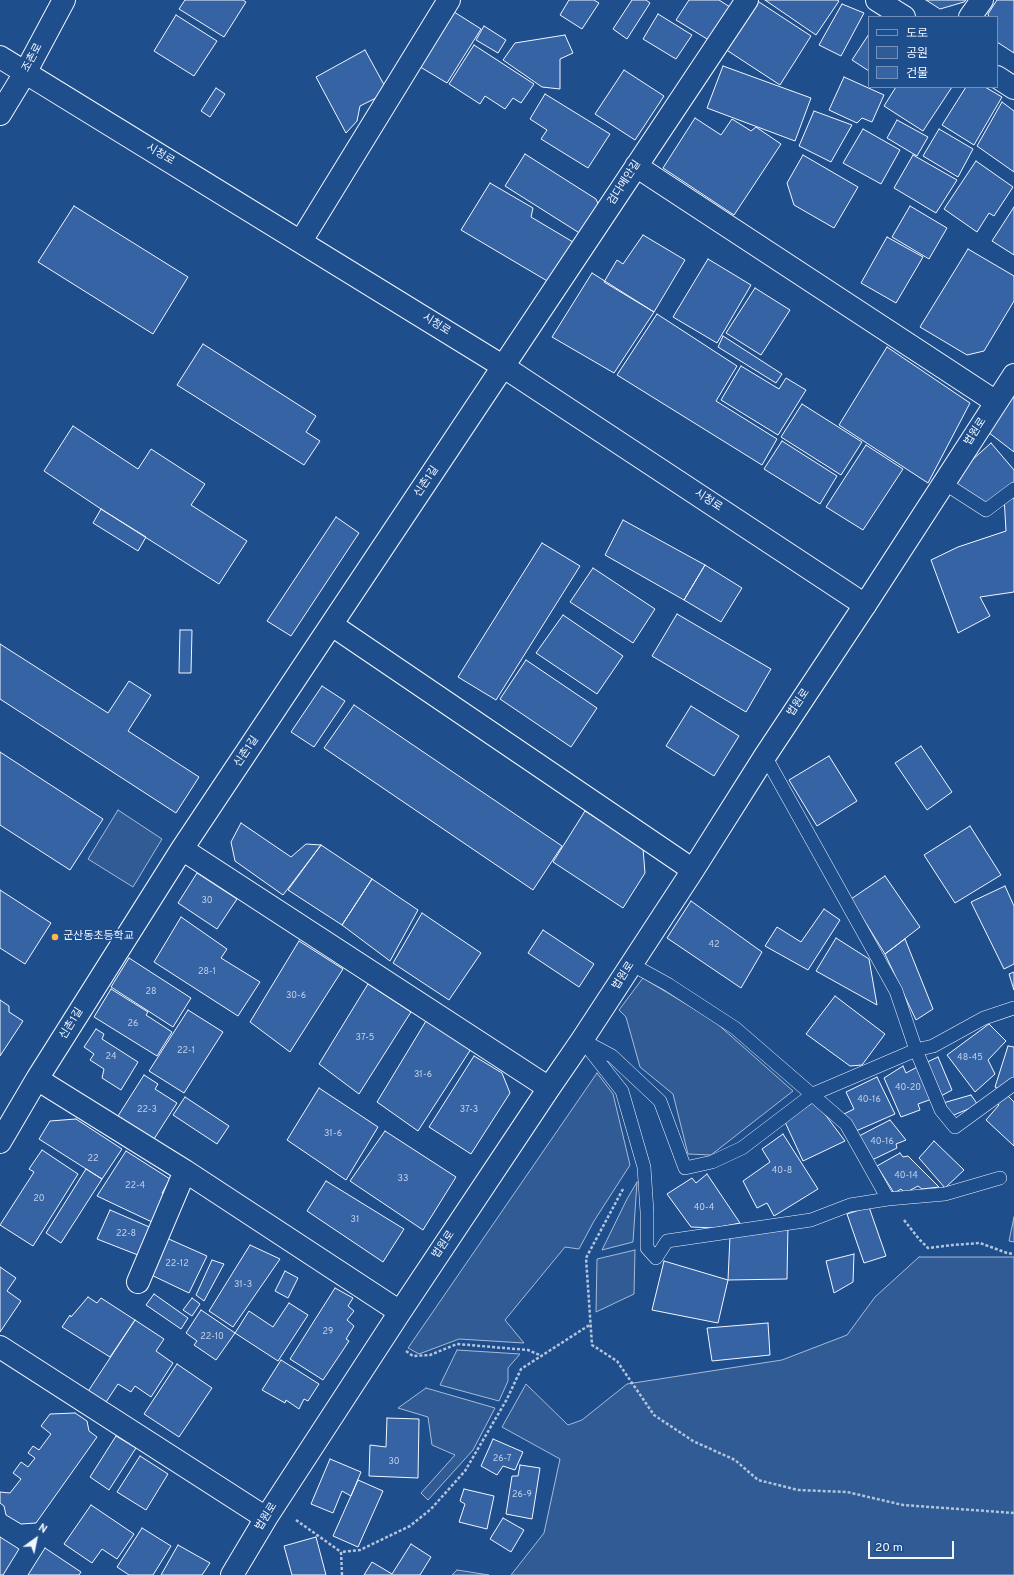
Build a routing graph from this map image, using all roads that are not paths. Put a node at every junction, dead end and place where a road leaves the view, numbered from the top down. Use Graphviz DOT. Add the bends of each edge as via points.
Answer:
graph roads {
  1 [pos="64,0"];
  2 [pos="449,0"];
  3 [pos="747,0"];
  4 [pos="877,0"];
  5 [pos="982,0"];
  6 [pos="902,16"];
  7 [pos="971,16"];
  8 [pos="0,57"];
  9 [pos="25,73"];
  10 [pos="998,78"];
  11 [pos="1014,88"];
  12 [pos="0,114"];
  13 [pos="636,166"];
  14 [pos="301,241"];
  15 [pos="504,367"];
  16 [pos="1014,375"];
  17 [pos="996,402"];
  18 [pos="944,483"];
  19 [pos="1014,489"];
  20 [pos="865,605"];
  21 [pos="332,625"];
  22 [pos="765,756"];
  23 [pos="182,850"];
  24 [pos="693,870"];
  25 [pos="631,964"];
  26 [pos="1014,1008"];
  27 [pos="582,1040"];
  28 [pos="916,1050"];
  29 [pos="37,1079"];
  30 [pos="1014,1084"];
  31 [pos="549,1088"];
  32 [pos="813,1094"];
  33 [pos="0,1142"];
  34 [pos="185,1171"];
  35 [pos="1000,1178"];
  36 [pos="888,1199"];
  37 [pos="138,1282"];
  38 [pos="400,1312"];
  39 [pos="0,1347"];
  40 [pos="271,1511"];
  41 [pos="232,1575"];
  1 -- 9 [label="street, 조촌로"];
  2 -- 14 [label="street"];
  3 -- 13 [label="street, 검다메안길"];
  4 -- 6 [label="street"];
  5 -- 7 [label="street"];
  8 -- 9 [label="street, 시청로"];
  9 -- 12 [label="street, 조촌로"];
  9 -- 14 [label="street, 시청로"];
  10 -- 11 [label="street"];
  13 -- 15 [label="street, 검다메안길"];
  13 -- 17 [label="street"];
  14 -- 15 [label="street, 시청로"];
  15 -- 20 [label="street, 시청로"];
  15 -- 21 [label="street, 신촌1길"];
  16 -- 17 [label="street, 법원로"];
  17 -- 18 [label="street, 법원로"];
  18 -- 19 [label="lane" via="986,510"];
  18 -- 20 [label="street, 법원로"];
  20 -- 22 [label="street, 법원로"];
  21 -- 23 [label="street, 신촌1길"];
  21 -- 24 [label="street"];
  22 -- 24 [label="street, 법원로"];
  22 -- 28 [label="lane" via="896,991"];
  23 -- 29 [label="street, 신촌1길"];
  23 -- 31 [label="street"];
  24 -- 25 [label="street, 법원로"];
  25 -- 27 [label="street, 법원로"];
  25 -- 32 [label="lane" via="669,985 735,1028"];
  26 -- 28 [label="lane" via="984,1018 933,1046"];
  27 -- 31 [label="street, 법원로"];
  27 -- 32 [label="lane" via="612,1056 660,1101 685,1168 712,1162 742,1148"];
  27 -- 36 [label="lane" via="622,1090 644,1167 647,1248 656,1258 667,1241 811,1220 850,1205"];
  28 -- 30 [label="lane" via="941,1110 955,1127"];
  28 -- 32 [label="lane"];
  29 -- 33 [label="street, 신촌1길"];
  29 -- 34 [label="street"];
  31 -- 38 [label="street, 법원로"];
  32 -- 36 [label="lane" via="846,1124"];
  34 -- 37 [label="street"];
  34 -- 38 [label="street"];
  35 -- 36 [label="lane" via="945,1194"];
  38 -- 40 [label="street, 법원로"];
  39 -- 40 [label="street"];
  40 -- 41 [label="street, 법원로"];
}
